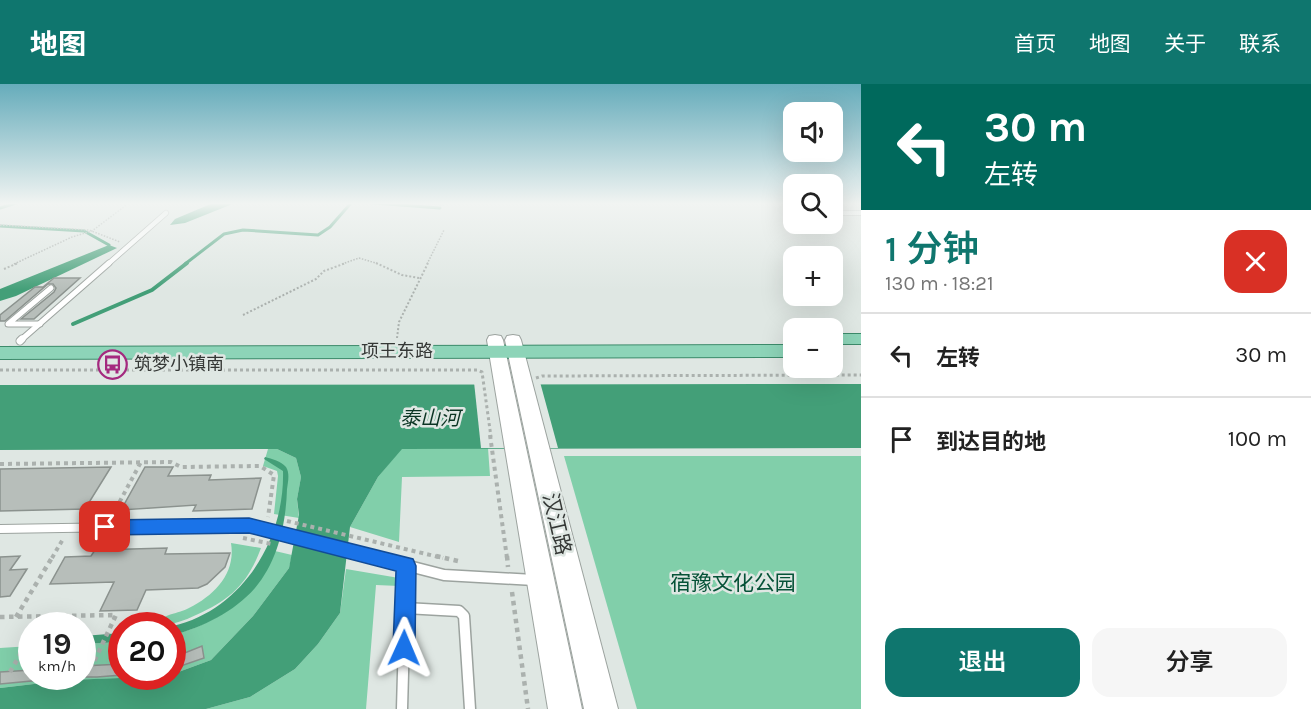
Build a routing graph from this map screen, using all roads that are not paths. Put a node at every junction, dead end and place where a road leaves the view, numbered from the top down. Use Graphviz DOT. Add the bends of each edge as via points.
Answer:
graph roads {
  1 [pos="144,232"];
  2 [pos="51,288"];
  3 [pos="39,324"];
  4 [pos="783,339"];
  5 [pos="843,339"];
  6 [pos="861,339"];
  7 [pos="0,341"];
  8 [pos="20,341"];
  9 [pos="505,345"];
  10 [pos="783,351"];
  11 [pos="843,351"];
  12 [pos="861,351"];
  13 [pos="0,353"];
  14 [pos="517,459"];
  15 [pos="0,529"];
  16 [pos="406,566"];
  17 [pos="541,580"];
  18 [pos="405,608"];
  19 [pos="402,709"];
  20 [pos="470,709"];
  21 [pos="565,709"];
  22 [pos="601,709"];
  1 -- 3 [label="lane"];
  2 -- 3 [label="lane" via="8,324"];
  3 -- 8 [label="lane"];
  4 -- 9 [label="main road, 项王东路"];
  5 -- 6 [label="main road"];
  7 -- 8 [label="main road, 项王东路"];
  8 -- 9 [label="main road, 项王东路" via="397,340"];
  9 -- 10 [label="main road, 项王东路"];
  9 -- 13 [label="main road, 项王东路"];
  9 -- 14 [label="street, 汉江路"];
  11 -- 12 [label="main road"];
  14 -- 17 [label="street, 汉江路"];
  14 -- 22 [label="street, 汉江路"];
  15 -- 16 [label="lane" via="249,525"];
  16 -- 17 [label="lane" via="444,575"];
  16 -- 18 [label="lane"];
  17 -- 21 [label="street, 汉江路"];
  18 -- 19 [label="lane"];
  18 -- 20 [label="lane" via="459,611 464,616"];
}
